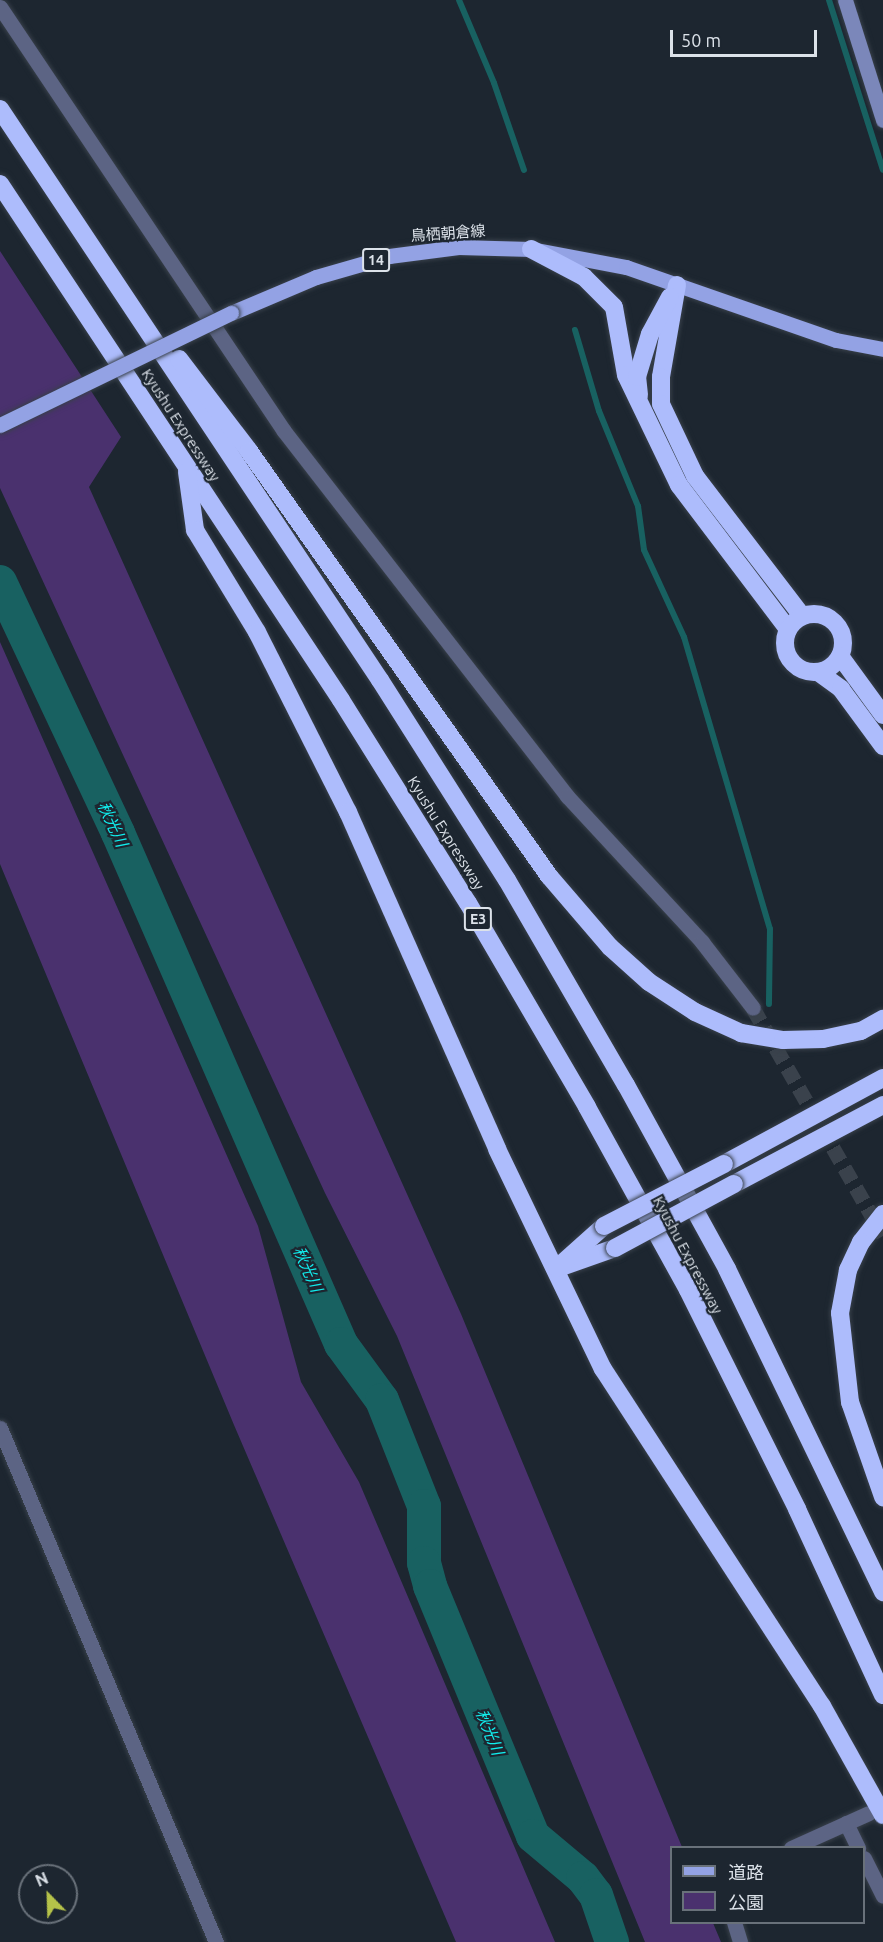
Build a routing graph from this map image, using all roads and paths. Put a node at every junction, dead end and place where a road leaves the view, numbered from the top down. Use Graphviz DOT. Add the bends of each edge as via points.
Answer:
graph roads {
  1 [pos="845,0"];
  2 [pos="0,8"];
  3 [pos="0,109"];
  4 [pos="883,120"];
  5 [pos="0,184"];
  6 [pos="64,206"];
  7 [pos="531,249"];
  8 [pos="676,285"];
  9 [pos="883,349"];
  10 [pos="641,411"];
  11 [pos="0,425"];
  12 [pos="186,466"];
  13 [pos="802,616"];
  14 [pos="788,629"];
  15 [pos="840,656"];
  16 [pos="818,672"];
  17 [pos="883,715"];
  18 [pos="883,746"];
  19 [pos="753,1008"];
  20 [pos="883,1019"];
  21 [pos="883,1078"];
  22 [pos="883,1105"];
  23 [pos="883,1214"];
  24 [pos="557,1268"];
  25 [pos="0,1428"];
  26 [pos="883,1497"];
  27 [pos="883,1592"];
  28 [pos="883,1695"];
  29 [pos="876,1814"];
  30 [pos="846,1824"];
  31 [pos="796,1846"];
  32 [pos="857,1846"];
  33 [pos="865,1860"];
  34 [pos="883,1896"];
  35 [pos="734,1924"];
  36 [pos="216,1942"];
  37 [pos="740,1942"];
  1 -- 4 [label="street"];
  2 -- 19 [label="street" via="284,431 567,796 702,942"];
  3 -- 6 [label="highway, Kyushu Expressway"];
  5 -- 12 [label="highway, Kyushu Expressway / E3"];
  6 -- 20 [label="highway" via="249,451 549,876 610,947 649,982 695,1012 741,1033 783,1040 823,1039 861,1031"];
  6 -- 27 [label="highway, Kyushu Expressway" via="373,670 507,880 727,1269"];
  7 -- 8 [label="main road, 鳥栖朝倉線 / 14" via="626,267"];
  7 -- 10 [label="highway" via="584,277 614,307 626,375"];
  7 -- 11 [label="main road, 鳥栖朝倉線 / 14, bridge" via="458,247 389,256 316,277"];
  8 -- 9 [label="main road, 鳥栖朝倉線 / 14" via="836,340"];
  8 -- 10 [label="highway" via="650,334 637,377"];
  8 -- 13 [label="highway" via="661,377 661,404 670,430 694,476"];
  10 -- 14 [label="highway" via="679,485"];
  12 -- 24 [label="highway" via="195,530 256,632 348,812 497,1149"];
  12 -- 28 [label="highway, Kyushu Expressway / E3" via="468,903 587,1107 688,1290 797,1509"];
  13 -- 14 [label="highway"];
  13 -- 15 [label="highway" via="822,615 839,627 843,636"];
  14 -- 16 [label="highway" via="784,647 792,664"];
  15 -- 16 [label="highway"];
  15 -- 17 [label="highway"];
  16 -- 18 [label="highway" via="841,689"];
  21 -- 24 [label="highway, bridge" via="604,1226"];
  22 -- 24 [label="highway, bridge" via="615,1248"];
  23 -- 26 [label="highway" via="861,1242 848,1270 840,1313 850,1402"];
  24 -- 29 [label="highway" via="603,1369 822,1706"];
  25 -- 36 [label="street"];
  29 -- 30 [label="street"];
  30 -- 31 [label="street"];
  30 -- 32 [label="street"];
  33 -- 34 [label="street"];
  35 -- 37 [label="street"];
}
